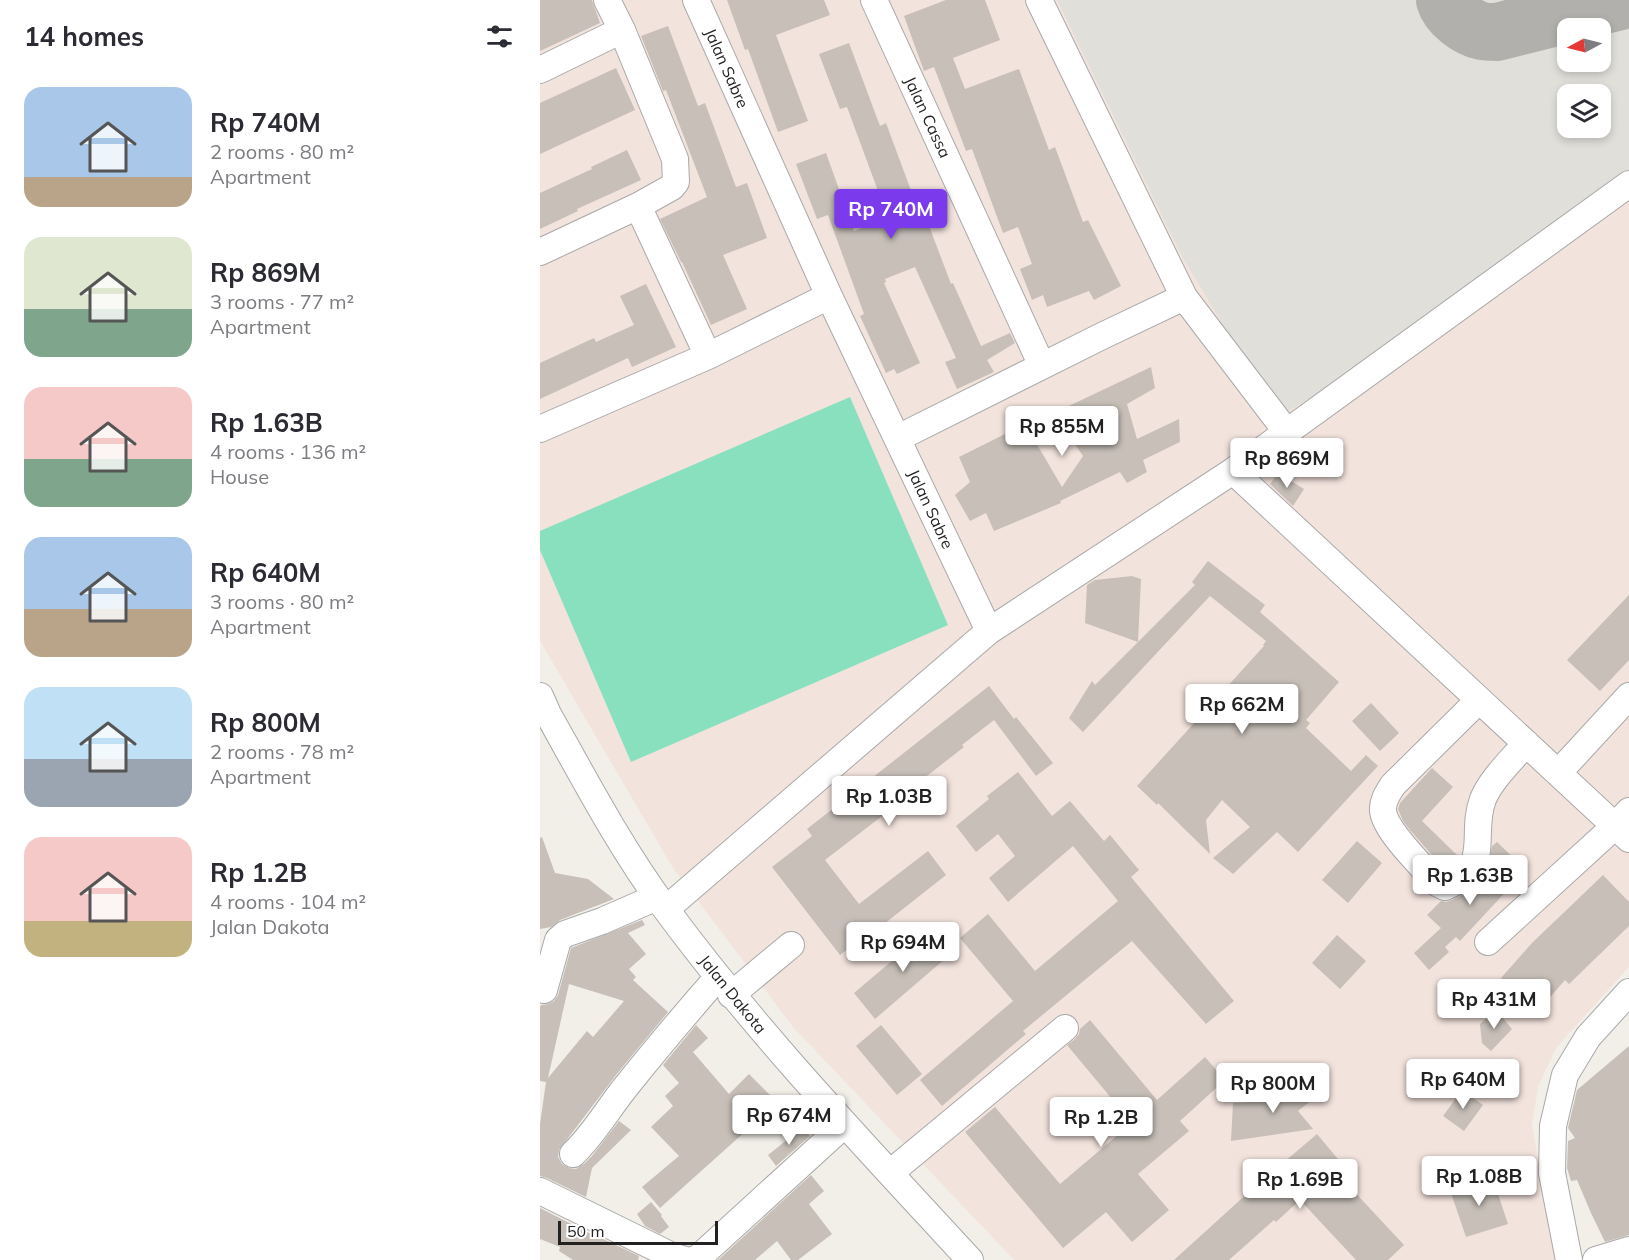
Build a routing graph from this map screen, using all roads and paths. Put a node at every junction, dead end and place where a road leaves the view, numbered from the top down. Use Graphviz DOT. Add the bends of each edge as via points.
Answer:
graph roads {
  1 [pos="607,0"];
  2 [pos="696,0"];
  3 [pos="874,0"];
  4 [pos="1039,0"];
  5 [pos="622,30"];
  6 [pos="540,70"];
  7 [pos="1629,184"];
  8 [pos="638,206"];
  9 [pos="540,252"];
  10 [pos="829,296"];
  11 [pos="1184,297"];
  12 [pos="708,356"];
  13 [pos="1042,366"];
  14 [pos="540,429"];
  15 [pos="1286,432"];
  16 [pos="898,438"];
  17 [pos="1233,471"];
  18 [pos="989,631"];
  19 [pos="1629,696"];
  20 [pos="1479,700"];
  21 [pos="543,709"];
  22 [pos="1526,743"];
  23 [pos="1558,772"];
  24 [pos="1624,825"];
  25 [pos="661,903"];
  26 [pos="1488,942"];
  27 [pos="791,945"];
  28 [pos="725,986"];
  29 [pos="544,990"];
  30 [pos="1629,992"];
  31 [pos="1065,1028"];
  32 [pos="844,1125"];
  33 [pos="573,1154"];
  34 [pos="890,1173"];
  35 [pos="540,1191"];
  36 [pos="1629,1250"];
  37 [pos="685,1260"];
  38 [pos="692,1260"];
  39 [pos="970,1260"];
  40 [pos="1569,1260"];
  41 [pos="1596,1260"];
  1 -- 5 [label="street"];
  2 -- 10 [label="street, Jalan Sabre"];
  3 -- 13 [label="street, Jalan Cassa"];
  4 -- 11 [label="street"];
  5 -- 6 [label="street"];
  5 -- 8 [label="street" via="675,159 676,182"];
  7 -- 15 [label="street"];
  8 -- 9 [label="street"];
  8 -- 12 [label="street"];
  10 -- 12 [label="street"];
  10 -- 16 [label="street, Jalan Sabre"];
  11 -- 13 [label="street"];
  11 -- 15 [label="street"];
  12 -- 14 [label="street"];
  13 -- 16 [label="street"];
  15 -- 17 [label="street"];
  16 -- 18 [label="street, Jalan Sabre"];
  17 -- 18 [label="street"];
  17 -- 20 [label="street"];
  18 -- 25 [label="street"];
  19 -- 23 [label="street"];
  20 -- 22 [label="street"];
  20 -- 22 [label="street" via="1386,796 1383,812 1389,828 1437,883 1445,887 1457,882 1474,864 1484,798 1491,783"];
  21 -- 25 [label="street, Jalan Dakota"];
  22 -- 23 [label="street"];
  23 -- 24 [label="street"];
  24 -- 26 [label="street"];
  25 -- 28 [label="street, Jalan Dakota"];
  25 -- 29 [label="street" via="565,934 558,940"];
  27 -- 28 [label="street"];
  28 -- 32 [label="street, Jalan Dakota"];
  28 -- 33 [label="street" via="680,1020"];
  30 -- 40 [label="street" via="1588,1037 1564,1075 1552,1126 1552,1173"];
  31 -- 34 [label="street"];
  32 -- 34 [label="street, Jalan Dakota"];
  32 -- 38 [label="street"];
  34 -- 39 [label="street, Jalan Dakota"];
  35 -- 37 [label="street"];
  36 -- 41 [label="street"];
}
